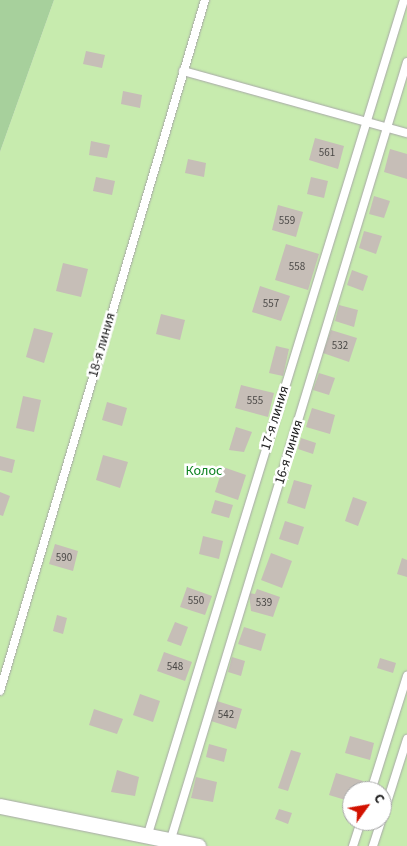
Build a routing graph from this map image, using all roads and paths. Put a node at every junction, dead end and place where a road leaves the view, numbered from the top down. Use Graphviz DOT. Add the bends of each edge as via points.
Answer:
graph roads {
  1 [pos="205,0"];
  2 [pos="404,0"];
  3 [pos="407,62"];
  4 [pos="183,71"];
  5 [pos="367,121"];
  6 [pos="388,128"];
  7 [pos="407,133"];
  8 [pos="407,676"];
  9 [pos="0,691"];
  10 [pos="407,739"];
  11 [pos="374,781"];
  12 [pos="392,788"];
  13 [pos="0,806"];
  14 [pos="358,831"];
  15 [pos="378,831"];
  16 [pos="147,836"];
  17 [pos="170,842"];
  18 [pos="198,846"];
  19 [pos="353,846"];
  20 [pos="373,846"];
  1 -- 4 [label="lane, 18-я линия"];
  2 -- 5 [label="lane, 17-я линия"];
  3 -- 6 [label="lane, 16-я линия"];
  4 -- 5 [label="lane"];
  4 -- 9 [label="lane, 18-я линия"];
  5 -- 6 [label="lane"];
  5 -- 16 [label="lane, 17-я линия"];
  6 -- 7 [label="lane"];
  6 -- 17 [label="lane, 16-я линия"];
  8 -- 11 [label="lane"];
  10 -- 12 [label="lane"];
  13 -- 16 [label="street"];
  14 -- 19 [label="lane"];
  15 -- 20 [label="lane"];
  16 -- 17 [label="street"];
  17 -- 18 [label="street"];
}
